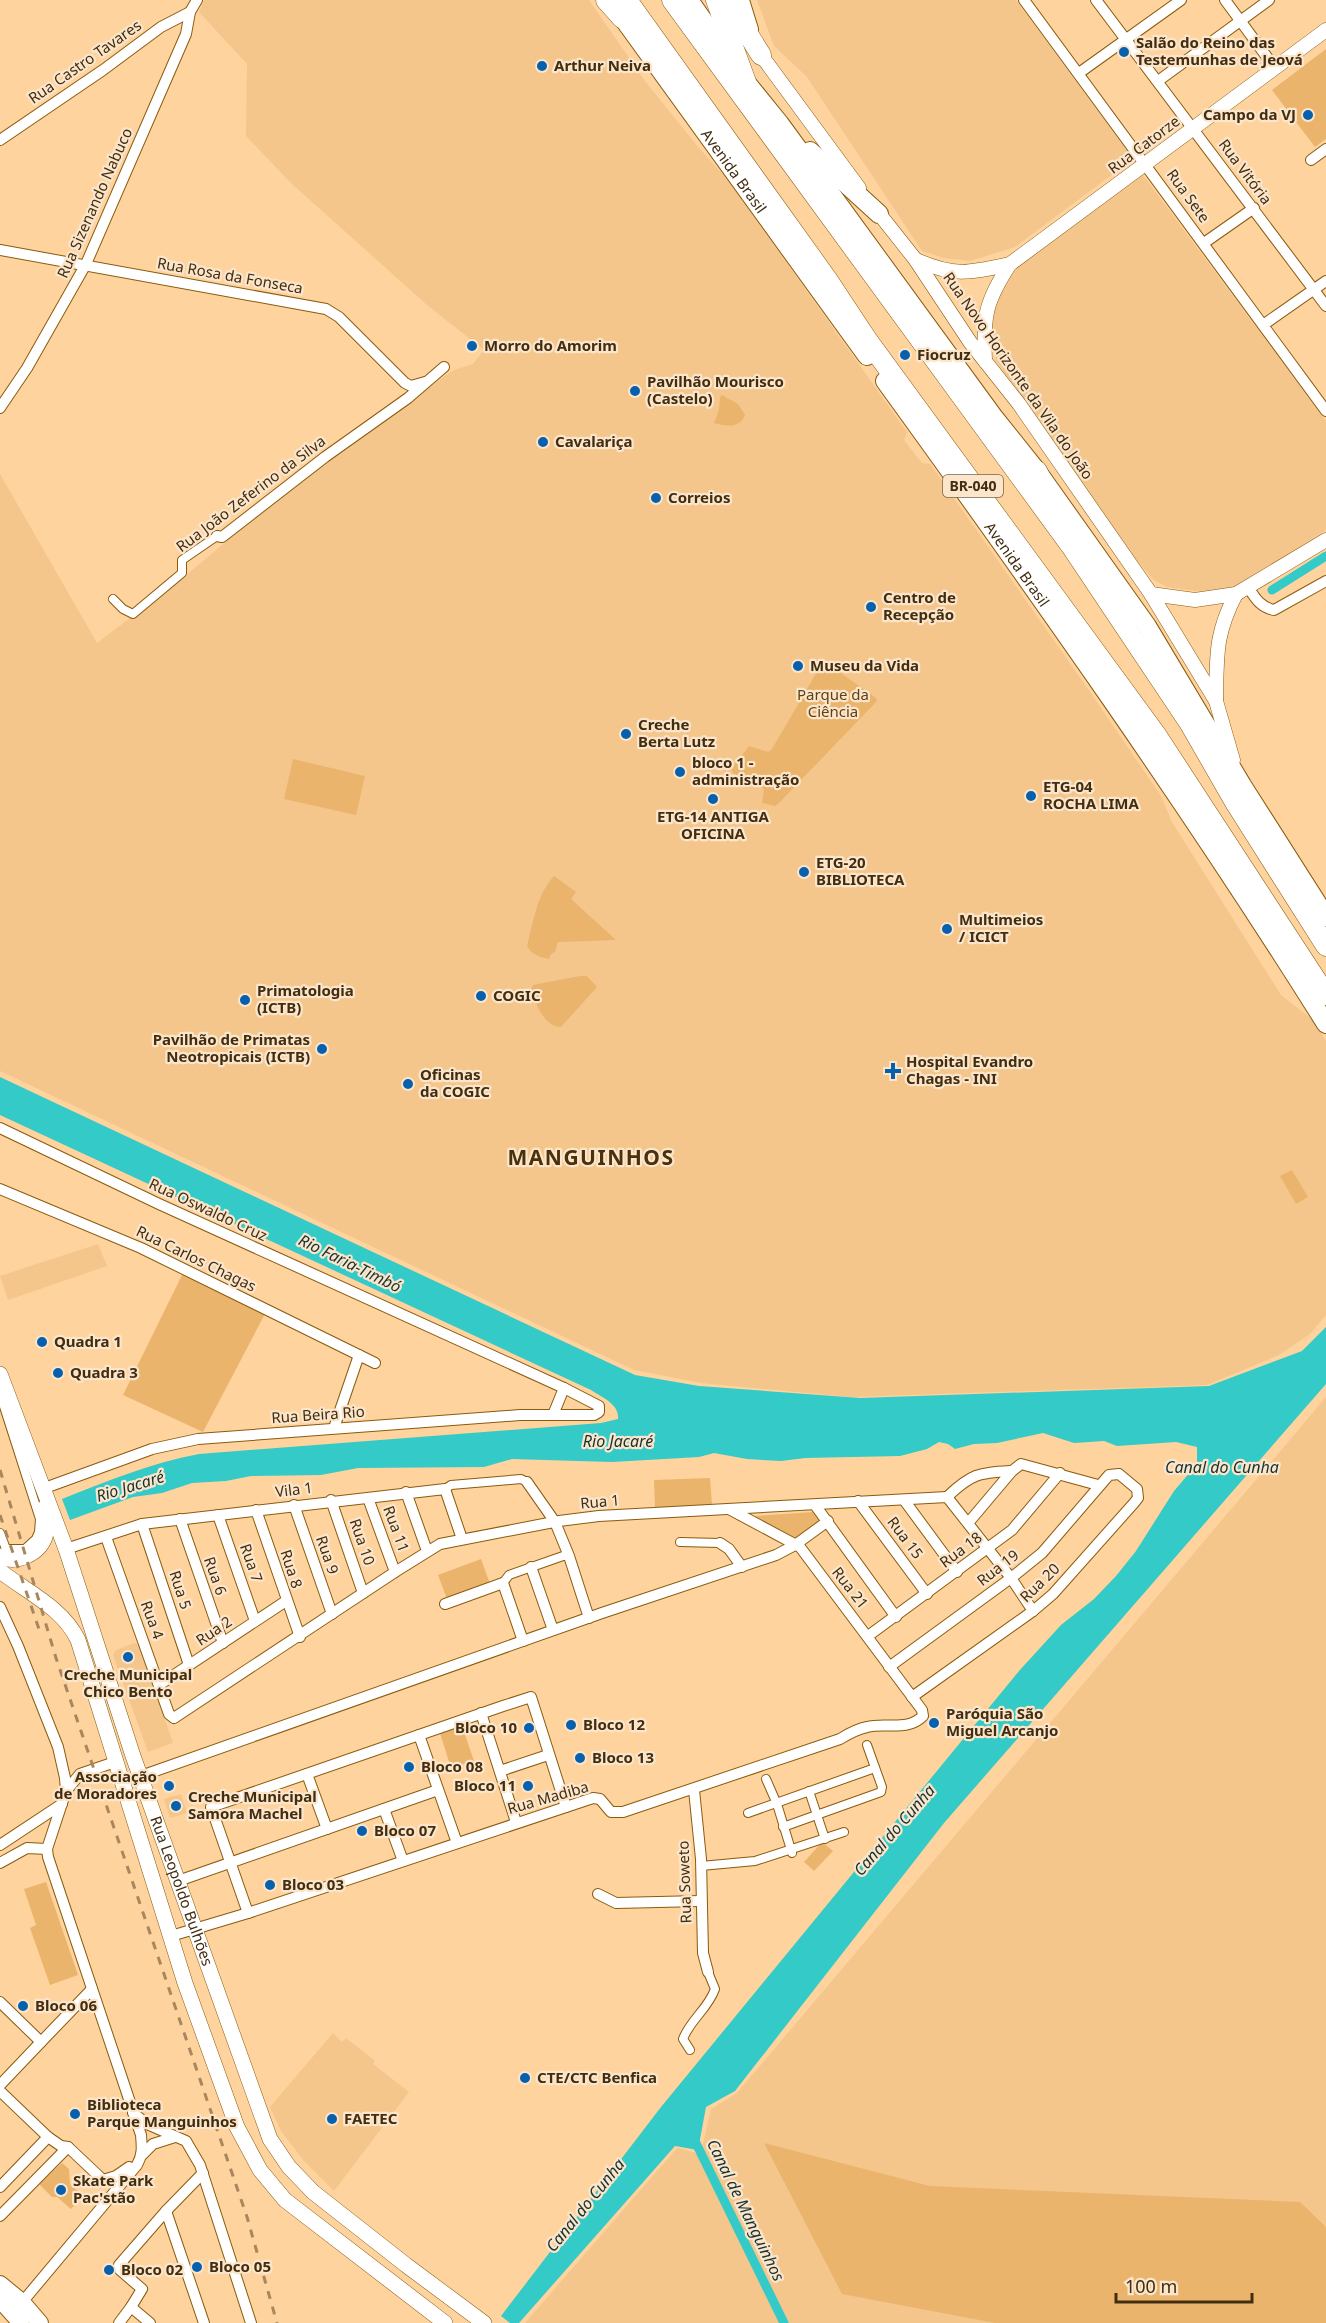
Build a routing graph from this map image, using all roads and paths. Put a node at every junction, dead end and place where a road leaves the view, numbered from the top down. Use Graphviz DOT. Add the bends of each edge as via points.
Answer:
graph roads {
  1 [pos="197,0"];
  2 [pos="608,0"];
  3 [pos="672,0"];
  4 [pos="689,0"];
  5 [pos="716,0"];
  6 [pos="731,0"];
  7 [pos="744,0"];
  8 [pos="1024,0"];
  9 [pos="1097,0"];
  10 [pos="1181,0"];
  11 [pos="1225,0"];
  12 [pos="1269,0"];
  13 [pos="625,9"];
  14 [pos="190,12"];
  15 [pos="1240,20"];
  16 [pos="1326,30"];
  17 [pos="1127,40"];
  18 [pos="761,54"];
  19 [pos="1275,68"];
  20 [pos="1079,73"];
  21 [pos="1158,81"];
  22 [pos="746,82"];
  23 [pos="780,124"];
  24 [pos="1194,129"];
  25 [pos="0,140"];
  26 [pos="1326,149"];
  27 [pos="1311,160"];
  28 [pos="1146,164"];
  29 [pos="1254,208"];
  30 [pos="879,214"];
  31 [pos="1204,243"];
  32 [pos="0,250"];
  33 [pos="915,259"];
  34 [pos="86,264"];
  35 [pos="1010,264"];
  36 [pos="1326,281"];
  37 [pos="1314,290"];
  38 [pos="1326,306"];
  39 [pos="1263,325"];
  40 [pos="985,361"];
  41 [pos="444,367"];
  42 [pos="425,382"];
  43 [pos="1325,407"];
  44 [pos="0,408"];
  45 [pos="1037,471"];
  46 [pos="217,536"];
  47 [pos="1326,540"];
  48 [pos="1071,546"];
  49 [pos="1326,581"];
  50 [pos="1242,590"];
  51 [pos="1151,594"];
  52 [pos="113,599"];
  53 [pos="1216,701"];
  54 [pos="1242,785"];
  55 [pos="1326,917"];
  56 [pos="1326,946"];
  57 [pos="1326,995"];
  58 [pos="1326,1024"];
  59 [pos="0,1128"];
  60 [pos="0,1189"];
  61 [pos="359,1355"];
  62 [pos="375,1363"];
  63 [pos="0,1374"];
  64 [pos="564,1388"];
  65 [pos="0,1394"];
  66 [pos="600,1409"];
  67 [pos="553,1415"];
  68 [pos="334,1428"];
  69 [pos="1012,1471"];
  70 [pos="1060,1473"];
  71 [pos="1109,1475"];
  72 [pos="527,1482"];
  73 [pos="1098,1485"];
  74 [pos="445,1489"];
  75 [pos="406,1492"];
  76 [pos="44,1493"];
  77 [pos="947,1497"];
  78 [pos="368,1498"];
  79 [pos="331,1500"];
  80 [pos="904,1500"];
  81 [pos="858,1501"];
  82 [pos="294,1505"];
  83 [pos="815,1505"];
  84 [pos="729,1509"];
  85 [pos="256,1510"];
  86 [pos="218,1515"];
  87 [pos="180,1519"];
  88 [pos="828,1521"];
  89 [pos="555,1522"];
  90 [pos="969,1522"];
  91 [pos="142,1524"];
  92 [pos="0,1533"];
  93 [pos="106,1537"];
  94 [pos="462,1539"];
  95 [pos="680,1542"];
  96 [pos="720,1543"];
  97 [pos="795,1545"];
  98 [pos="66,1549"];
  99 [pos="988,1549"];
  100 [pos="427,1551"];
  101 [pos="0,1556"];
  102 [pos="569,1556"];
  103 [pos="531,1567"];
  104 [pos="742,1567"];
  105 [pos="0,1571"];
  106 [pos="395,1572"];
  107 [pos="957,1572"];
  108 [pos="1011,1578"];
  109 [pos="503,1583"];
  110 [pos="363,1593"];
  111 [pos="927,1594"];
  112 [pos="286,1600"];
  113 [pos="445,1604"];
  114 [pos="0,1608"];
  115 [pos="1033,1611"];
  116 [pos="332,1614"];
  117 [pos="896,1617"];
  118 [pos="589,1618"];
  119 [pos="255,1621"];
  120 [pos="553,1630"];
  121 [pos="868,1636"];
  122 [pos="300,1637"];
  123 [pos="523,1641"];
  124 [pos="223,1642"];
  125 [pos="189,1665"];
  126 [pos="889,1667"];
  127 [pos="159,1685"];
  128 [pos="912,1697"];
  129 [pos="481,1713"];
  130 [pos="923,1713"];
  131 [pos="169,1714"];
  132 [pos="418,1735"];
  133 [pos="867,1745"];
  134 [pos="548,1755"];
  135 [pos="115,1762"];
  136 [pos="875,1768"];
  137 [pos="500,1771"];
  138 [pos="307,1774"];
  139 [pos="141,1776"];
  140 [pos="765,1779"];
  141 [pos="438,1790"];
  142 [pos="694,1790"];
  143 [pos="66,1791"];
  144 [pos="810,1791"];
  145 [pos="776,1803"];
  146 [pos="62,1804"];
  147 [pos="566,1807"];
  148 [pos="384,1809"];
  149 [pos="748,1813"];
  150 [pos="817,1815"];
  151 [pos="516,1822"];
  152 [pos="783,1827"];
  153 [pos="327,1829"];
  154 [pos="844,1833"];
  155 [pos="825,1839"];
  156 [pos="458,1842"];
  157 [pos="0,1845"];
  158 [pos="47,1849"];
  159 [pos="791,1852"];
  160 [pos="403,1861"];
  161 [pos="0,1863"];
  162 [pos="231,1863"];
  163 [pos="701,1866"];
  164 [pos="178,1881"];
  165 [pos="598,1894"];
  166 [pos="701,1902"];
  167 [pos="248,1912"];
  168 [pos="194,1929"];
  169 [pos="171,1936"];
  170 [pos="708,1972"];
  171 [pos="92,1989"];
  172 [pos="0,2002"];
  173 [pos="41,2042"];
  174 [pos="690,2050"];
  175 [pos="0,2085"];
  176 [pos="0,2091"];
  177 [pos="133,2113"];
  178 [pos="48,2137"];
  179 [pos="179,2137"];
  180 [pos="68,2147"];
  181 [pos="141,2158"];
  182 [pos="203,2173"];
  183 [pos="0,2187"];
  184 [pos="166,2211"];
  185 [pos="0,2216"];
  186 [pos="0,2284"];
  187 [pos="0,2300"];
  188 [pos="131,2307"];
  189 [pos="29,2317"];
  190 [pos="119,2323"];
  191 [pos="150,2323"];
  192 [pos="204,2323"];
  193 [pos="251,2323"];
  194 [pos="444,2323"];
  195 [pos="484,2323"];
  1 -- 14 [label="street, Rua Sizenando Nabuco"];
  2 -- 13 [label="highway"];
  3 -- 48 [label="highway, BR-040"];
  4 -- 22 [label="highway"];
  5 -- 22 [label="highway"];
  6 -- 18 [label="highway"];
  7 -- 18 [label="street, Rua Novo Horizonte da Vila do João"];
  8 -- 20 [label="street, Rua Sete"];
  9 -- 17 [label="street, Rua Vitória"];
  10 -- 17 [label="street"];
  11 -- 15 [label="street"];
  12 -- 15 [label="street"];
  13 -- 57 [label="highway, Avenida Brasil / BR-040" via="827,279 868,341 1157,736"];
  13 -- 58 [label="highway, Avenida Brasil" via="1097,677"];
  14 -- 25 [label="street, Rua Castro Tavares" via="161,27"];
  14 -- 34 [label="street, Rua Sizenando Nabuco" via="186,34"];
  15 -- 19 [label="street"];
  15 -- 21 [label="street"];
  16 -- 19 [label="street, Rua Catorze"];
  17 -- 20 [label="street"];
  17 -- 21 [label="street, Rua Vitória"];
  18 -- 30 [label="street, Rua Novo Horizonte da Vila do João"];
  19 -- 24 [label="street, Rua Catorze"];
  20 -- 28 [label="street, Rua Sete"];
  21 -- 24 [label="street, Rua Vitória"];
  22 -- 23 [label="highway"];
  23 -- 30 [label="highway"];
  23 -- 45 [label="highway"];
  24 -- 28 [label="street, Rua Catorze"];
  24 -- 29 [label="street, Rua Vitória"];
  26 -- 27 [label="street"];
  28 -- 31 [label="street, Rua Sete"];
  28 -- 35 [label="street, Rua Catorze"];
  29 -- 31 [label="street"];
  29 -- 37 [label="street, Rua Vitória"];
  30 -- 33 [label="street, Rua Novo Horizonte da Vila do João"];
  31 -- 39 [label="street, Rua Sete"];
  32 -- 34 [label="street, Rua Rosa da Fonseca"];
  33 -- 35 [label="street, Rua Catorze" via="954,273"];
  33 -- 40 [label="street, Rua Novo Horizonte da Vila do João"];
  34 -- 42 [label="street, Rua Rosa da Fonseca" via="326,309 339,317 405,384"];
  34 -- 44 [label="street, Rua Sizenando Nabuco"];
  35 -- 40 [label="street, Rua Catorze" via="989,302"];
  36 -- 37 [label="street"];
  37 -- 38 [label="street, Rua Vitória"];
  37 -- 39 [label="street"];
  39 -- 43 [label="street, Rua Sete"];
  40 -- 51 [label="street, Rua Novo Horizonte da Vila do João"];
  41 -- 42 [label="street, Rua João Zeferino da Silva"];
  42 -- 46 [label="street, Rua João Zeferino da Silva" via="222,537"];
  45 -- 48 [label="highway"];
  45 -- 54 [label="highway" via="1147,626"];
  46 -- 52 [label="street, Rua João Zeferino da Silva" via="182,560 182,573 133,614"];
  47 -- 50 [label="street"];
  48 -- 56 [label="highway, BR-040" via="1190,724"];
  49 -- 50 [label="street" via="1274,610"];
  50 -- 51 [label="street" via="1195,600"];
  50 -- 53 [label="street" via="1227,612 1217,642"];
  51 -- 53 [label="street, Rua Novo Horizonte da Vila do João"];
  53 -- 54 [label="street, Rua Novo Horizonte da Vila do João"];
  54 -- 55 [label="highway"];
  59 -- 64 [label="street, Rua Oswaldo Cruz"];
  60 -- 61 [label="street, Rua Carlos Chagas" via="141,1248"];
  61 -- 62 [label="street, Rua Carlos Chagas"];
  61 -- 68 [label="street"];
  63 -- 76 [label="main road, Rua Leopoldo Bulhões"];
  64 -- 66 [label="street, Rua Oswaldo Cruz"];
  64 -- 67 [label="street"];
  65 -- 92 [label="street" via="40,1524 36,1539 26,1549 6,1549"];
  66 -- 67 [label="street, Rua Beira Rio" via="594,1415"];
  67 -- 68 [label="street, Rua Beira Rio"];
  68 -- 76 [label="street, Rua Beira Rio" via="178,1443 153,1449"];
  69 -- 70 [label="street" via="1024,1463"];
  69 -- 77 [label="street" via="973,1476"];
  69 -- 90 [label="street"];
  70 -- 73 [label="street"];
  70 -- 99 [label="street, Rua 18" via="1012,1530"];
  71 -- 73 [label="street, Rua 19"];
  71 -- 115 [label="street, Rua 20" via="1119,1474 1131,1483 1138,1498 1053,1594"];
  72 -- 74 [label="street, Vila 1" via="521,1479 451,1485"];
  72 -- 89 [label="street"];
  73 -- 108 [label="street, Rua 19" via="1042,1553"];
  74 -- 75 [label="street, Vila 1"];
  74 -- 94 [label="street"];
  75 -- 78 [label="street, Vila 1"];
  75 -- 100 [label="street"];
  76 -- 98 [label="main road, Rua Leopoldo Bulhões"];
  76 -- 101 [label="main road" via="46,1530 40,1546 18,1559"];
  77 -- 80 [label="street, Rua 1"];
  77 -- 90 [label="street"];
  78 -- 79 [label="street, Vila 1"];
  78 -- 106 [label="street, Rua 11"];
  79 -- 82 [label="street, Vila 1"];
  79 -- 110 [label="street, Rua 10"];
  80 -- 81 [label="street, Rua 1"];
  80 -- 107 [label="street"];
  81 -- 83 [label="street, Rua 1"];
  81 -- 111 [label="street, Rua 15"];
  82 -- 85 [label="street, Vila 1"];
  82 -- 116 [label="street, Rua 9"];
  83 -- 84 [label="street, Rua 1"];
  83 -- 88 [label="street"];
  84 -- 89 [label="street, Rua 1"];
  84 -- 97 [label="street, Rua 21"];
  85 -- 86 [label="street, Vila 1"];
  85 -- 112 [label="street, Rua 8"];
  86 -- 87 [label="street, Vila 1"];
  86 -- 119 [label="street, Rua 7"];
  87 -- 91 [label="street, Vila 1"];
  87 -- 124 [label="street, Rua 6"];
  88 -- 97 [label="street"];
  88 -- 117 [label="street"];
  89 -- 94 [label="street, Rua 1"];
  89 -- 102 [label="street"];
  90 -- 99 [label="street"];
  91 -- 93 [label="street, Vila 1"];
  91 -- 125 [label="street, Rua 5"];
  93 -- 98 [label="street, Vila 1"];
  93 -- 127 [label="street, Rua 4"];
  94 -- 100 [label="street, Rua 1"];
  95 -- 96 [label="street"];
  96 -- 104 [label="street"];
  97 -- 104 [label="street"];
  97 -- 121 [label="street, Rua 21"];
  98 -- 139 [label="main road, Rua Leopoldo Bulhões"];
  99 -- 107 [label="street, Rua 18"];
  99 -- 108 [label="street"];
  100 -- 106 [label="street, Rua 1"];
  102 -- 103 [label="street"];
  102 -- 118 [label="street"];
  103 -- 109 [label="street" via="509,1575"];
  103 -- 120 [label="street"];
  104 -- 118 [label="street"];
  105 -- 135 [label="main road, Rua Leopoldo Bulhões" via="48,1604 74,1631"];
  106 -- 110 [label="street, Rua 1"];
  107 -- 111 [label="street, Rua 18"];
  108 -- 115 [label="street"];
  108 -- 126 [label="street, Rua 19"];
  109 -- 113 [label="street"];
  109 -- 123 [label="street"];
  110 -- 116 [label="street, Rua 1"];
  111 -- 117 [label="street, Rua 18"];
  112 -- 119 [label="street, Rua 2"];
  112 -- 122 [label="street, Rua 8"];
  114 -- 143 [label="street" via="58,1748"];
  115 -- 128 [label="street, Rua 20"];
  116 -- 122 [label="street, Rua 1"];
  117 -- 121 [label="street, Rua 18"];
  118 -- 120 [label="street"];
  119 -- 124 [label="street, Rua 2"];
  120 -- 123 [label="street"];
  121 -- 126 [label="street, Rua 21"];
  122 -- 131 [label="street, Rua 1" via="180,1716 174,1719"];
  123 -- 139 [label="street"];
  124 -- 125 [label="street, Rua 2"];
  125 -- 127 [label="street, Rua 2"];
  126 -- 128 [label="street, Rua 21"];
  127 -- 131 [label="street, Rua 4"];
  128 -- 130 [label="street, Rua 21"];
  129 -- 132 [label="street"];
  129 -- 134 [label="street" via="531,1697"];
  129 -- 137 [label="street"];
  130 -- 142 [label="street, Rua Madiba" via="911,1724 868,1726"];
  132 -- 138 [label="street"];
  132 -- 141 [label="street"];
  133 -- 136 [label="street"];
  134 -- 137 [label="street"];
  134 -- 147 [label="street"];
  135 -- 143 [label="street" via="80,1774"];
  135 -- 169 [label="main road, Rua Leopoldo Bulhões"];
  136 -- 144 [label="street"];
  136 -- 150 [label="street" via="881,1792"];
  137 -- 151 [label="street"];
  138 -- 153 [label="street"];
  138 -- 162 [label="street" via="211,1807"];
  139 -- 164 [label="main road, Rua Leopoldo Bulhões"];
  140 -- 145 [label="street"];
  141 -- 148 [label="street"];
  141 -- 156 [label="street"];
  142 -- 147 [label="street, Rua Madiba" via="623,1812 611,1812 597,1798"];
  142 -- 163 [label="street, Rua Soweto"];
  143 -- 146 [label="street"];
  144 -- 145 [label="street"];
  144 -- 150 [label="street"];
  145 -- 149 [label="street"];
  145 -- 152 [label="street"];
  146 -- 157 [label="street"];
  146 -- 158 [label="street"];
  147 -- 151 [label="street, Rua Madiba"];
  148 -- 153 [label="street"];
  148 -- 160 [label="street"];
  150 -- 152 [label="street"];
  150 -- 155 [label="street"];
  151 -- 156 [label="street, Rua Madiba"];
  152 -- 159 [label="street"];
  153 -- 162 [label="street"];
  154 -- 155 [label="street"];
  155 -- 159 [label="street"];
  156 -- 160 [label="street, Rua Madiba"];
  158 -- 161 [label="street" via="27,1848"];
  158 -- 171 [label="street"];
  159 -- 163 [label="street" via="755,1862"];
  160 -- 167 [label="street, Rua Madiba"];
  162 -- 164 [label="street"];
  162 -- 167 [label="street"];
  163 -- 166 [label="street, Rua Soweto"];
  164 -- 168 [label="main road, Rua Leopoldo Bulhões"];
  165 -- 166 [label="street" via="616,1903"];
  166 -- 170 [label="street, Rua Soweto" via="703,1953"];
  167 -- 168 [label="street, Rua Madiba"];
  168 -- 169 [label="street, Rua Madiba"];
  168 -- 195 [label="main road, Rua Leopoldo Bulhões" via="270,2139 289,2167 313,2192"];
  169 -- 194 [label="main road, Rua Leopoldo Bulhões" via="237,2127 260,2170 285,2200"];
  170 -- 174 [label="street" via="715,1989 707,2007 683,2038"];
  171 -- 173 [label="street"];
  171 -- 177 [label="street"];
  172 -- 173 [label="street"];
  173 -- 175 [label="street"];
  176 -- 178 [label="street"];
  177 -- 179 [label="street" via="147,2124"];
  177 -- 181 [label="street" via="141,2135"];
  178 -- 180 [label="street"];
  178 -- 183 [label="street"];
  179 -- 181 [label="street" via="160,2140"];
  179 -- 182 [label="street" via="192,2148"];
  180 -- 181 [label="street" via="103,2180 116,2176"];
  180 -- 185 [label="street"];
  181 -- 189 [label="street"];
  182 -- 184 [label="street"];
  182 -- 193 [label="street"];
  184 -- 188 [label="street" via="119,2265 142,2289"];
  184 -- 192 [label="street"];
  186 -- 189 [label="main road"];
  187 -- 189 [label="main road"];
  188 -- 190 [label="street"];
  188 -- 191 [label="street"];
}
